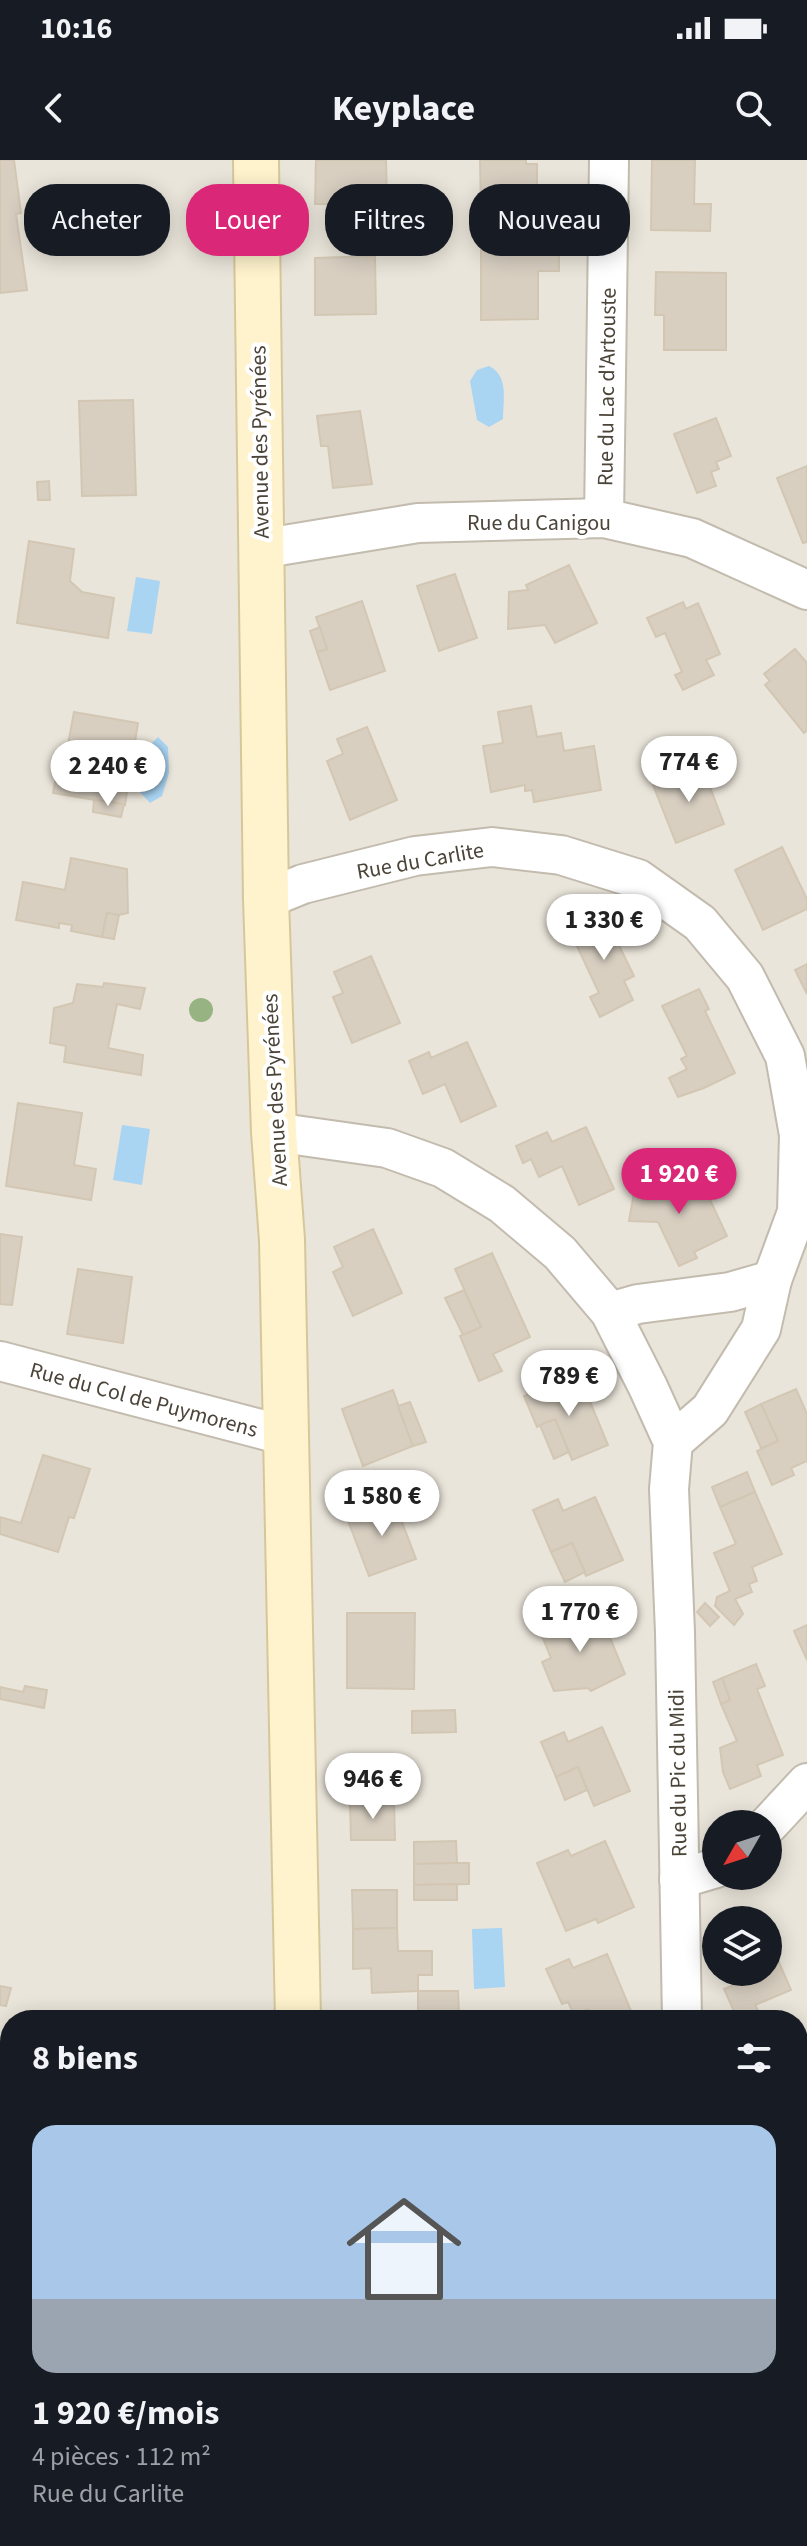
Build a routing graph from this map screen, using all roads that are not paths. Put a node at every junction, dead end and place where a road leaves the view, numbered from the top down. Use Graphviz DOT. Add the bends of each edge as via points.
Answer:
graph roads {
  1 [pos="256,160"];
  2 [pos="609,160"];
  3 [pos="604,518"];
  4 [pos="260,549"];
  5 [pos="807,590"];
  6 [pos="266,899"];
  7 [pos="274,1132"];
  8 [pos="772,1280"];
  9 [pos="610,1312"];
  10 [pos="0,1361"];
  11 [pos="287,1436"];
  12 [pos="673,1442"];
  13 [pos="807,1783"];
  14 [pos="782,1810"];
  15 [pos="702,1872"];
  16 [pos="679,1879"];
  17 [pos="298,2010"];
  18 [pos="682,2010"];
  1 -- 4 [label="main road, Avenue des Pyrénées"];
  2 -- 3 [label="street, Rue du Lac d'Artouste"];
  3 -- 4 [label="street, Rue du Canigou" via="418,523"];
  3 -- 5 [label="street, Rue du Canigou" via="692,538"];
  4 -- 6 [label="main road, Avenue des Pyrénées"];
  6 -- 7 [label="main road, Avenue des Pyrénées"];
  6 -- 8 [label="street, Rue du Carlite" via="303,884 415,856 492,847 561,855 638,879 700,923 745,977 785,1056 799,1135 797,1212"];
  7 -- 9 [label="street" via="387,1148 443,1168 502,1204 560,1253"];
  7 -- 11 [label="main road, Avenue des Pyrénées"];
  8 -- 9 [label="street"];
  8 -- 12 [label="street, Rue du Carlite" via="761,1329 710,1410"];
  9 -- 12 [label="street"];
  10 -- 11 [label="street, Rue du Col de Puymorens"];
  11 -- 17 [label="main road, Avenue des Pyrénées"];
  12 -- 16 [label="street, Rue du Pic du Midi" via="669,1489"];
  13 -- 14 [label="street"];
  15 -- 16 [label="street"];
  16 -- 18 [label="street, Rue du Pic du Midi"];
}
